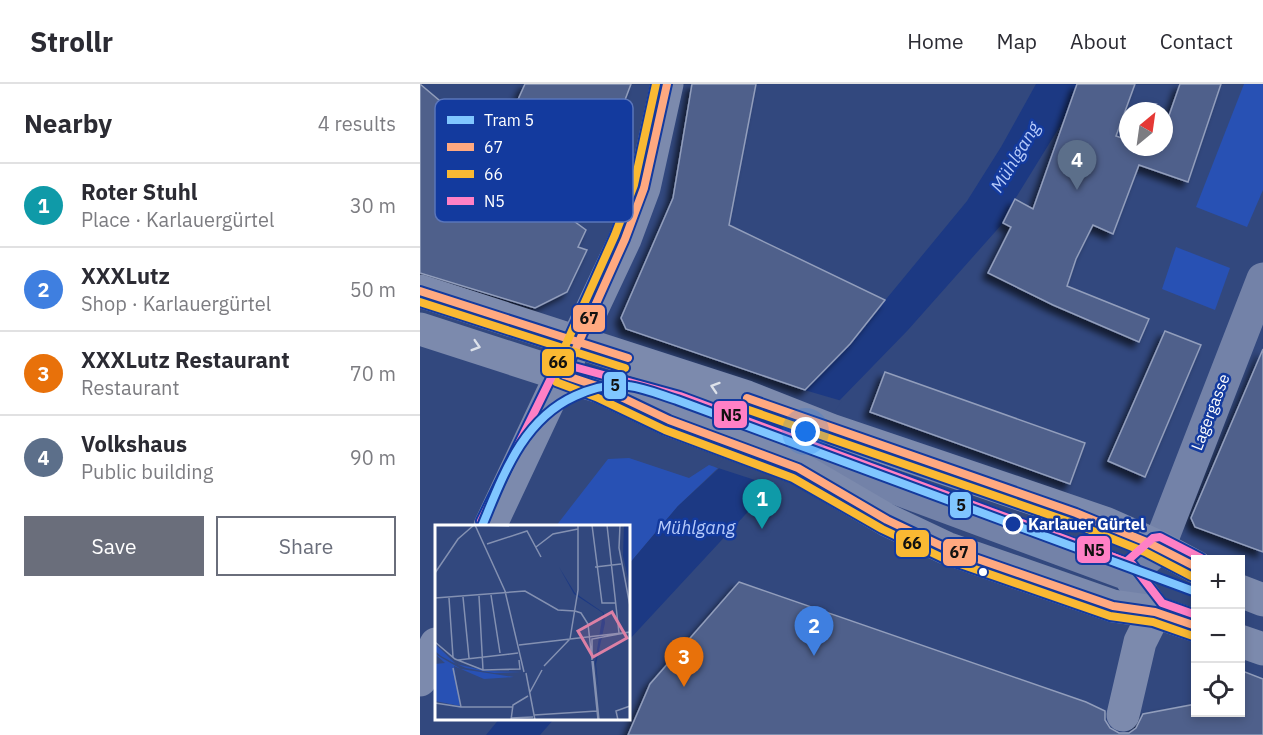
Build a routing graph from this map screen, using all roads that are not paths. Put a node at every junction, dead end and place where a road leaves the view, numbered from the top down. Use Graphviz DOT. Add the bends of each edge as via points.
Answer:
graph roads {
  1 [pos="668,84"];
  2 [pos="633,218"];
  3 [pos="632,222"];
  4 [pos="1263,279"];
  5 [pos="420,291"];
  6 [pos="420,329"];
  7 [pos="577,342"];
  8 [pos="564,375"];
  9 [pos="803,462"];
  10 [pos="490,525"];
  11 [pos="1159,547"];
  12 [pos="1191,564"];
  13 [pos="1128,573"];
  14 [pos="1245,593"];
  15 [pos="1263,600"];
  16 [pos="1155,612"];
  17 [pos="1191,624"];
  18 [pos="1245,643"];
  19 [pos="435,646"];
  20 [pos="1263,649"];
  21 [pos="420,680"];
  22 [pos="1123,715"];
  1 -- 2 [label="main road"];
  3 -- 7 [label="main road"];
  4 -- 11 [label="street, Lagergasse"];
  5 -- 7 [label="main road"];
  6 -- 8 [label="main road, one-way"];
  7 -- 8 [label="main road"];
  11 -- 7 [label="main road, one-way" via="1105,523"];
  8 -- 9 [label="main road" via="600,387 669,420 738,438"];
  8 -- 10 [label="main road"];
  9 -- 13 [label="street"];
  9 -- 16 [label="main road" via="887,520 946,548 1113,606"];
  11 -- 12 [label="main road"];
  11 -- 13 [label="street"];
  13 -- 16 [label="street"];
  14 -- 15 [label="main road"];
  16 -- 17 [label="main road"];
  16 -- 22 [label="main road" via="1140,642"];
  18 -- 20 [label="main road"];
  19 -- 21 [label="main road"];
}
